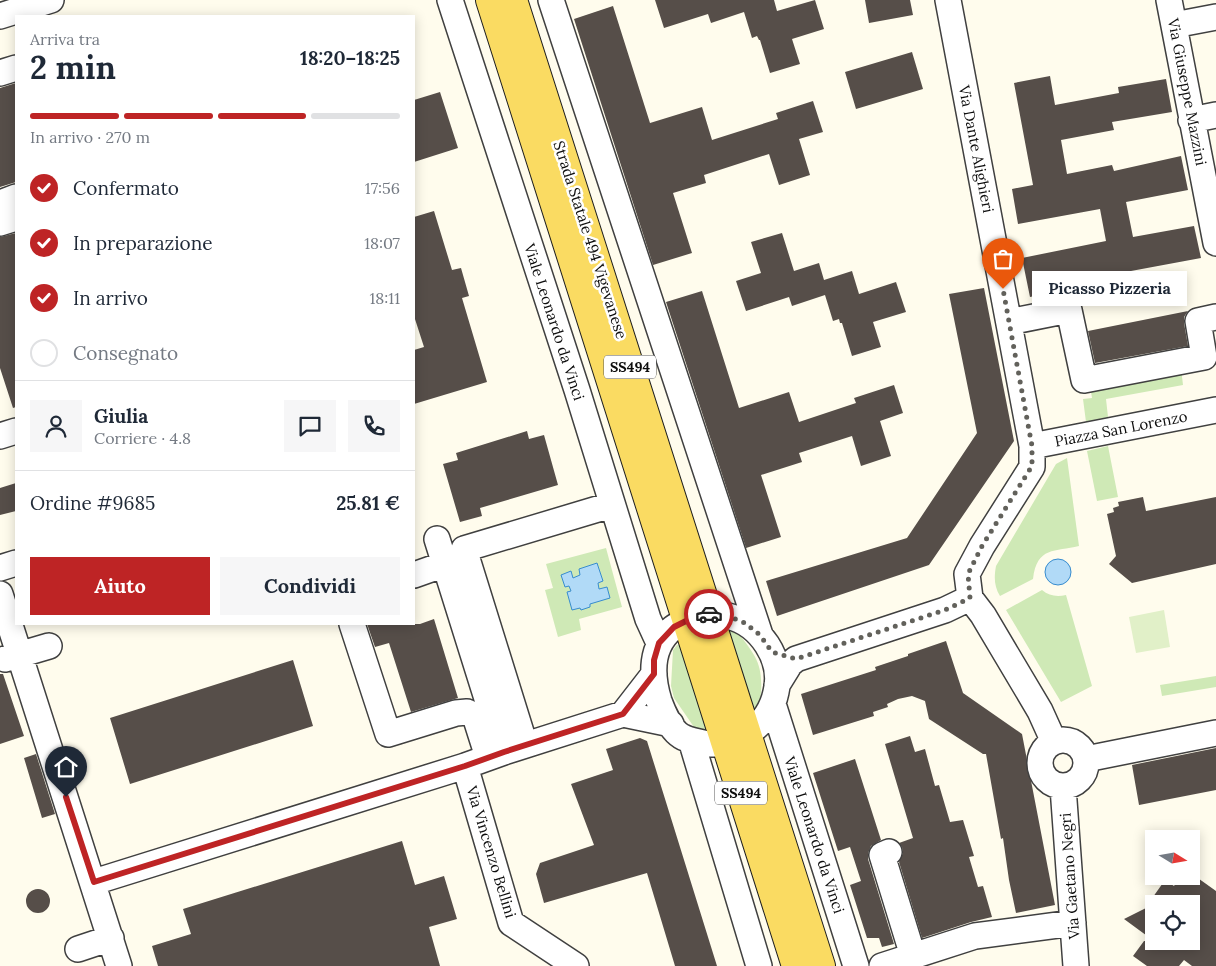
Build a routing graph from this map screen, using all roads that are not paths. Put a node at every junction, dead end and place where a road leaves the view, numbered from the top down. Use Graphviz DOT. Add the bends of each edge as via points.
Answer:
graph roads {
  1 [pos="51,0"];
  2 [pos="450,0"];
  3 [pos="490,0"];
  4 [pos="513,0"];
  5 [pos="551,0"];
  6 [pos="948,0"];
  7 [pos="1169,0"];
  8 [pos="0,16"];
  9 [pos="1216,16"];
  10 [pos="1174,25"];
  11 [pos="15,68"];
  12 [pos="0,73"];
  13 [pos="1216,115"];
  14 [pos="1191,120"];
  15 [pos="15,197"];
  16 [pos="0,203"];
  17 [pos="15,218"];
  18 [pos="0,223"];
  19 [pos="1216,243"];
  20 [pos="1216,317"];
  21 [pos="1009,322"];
  22 [pos="1216,410"];
  23 [pos="15,431"];
  24 [pos="0,436"];
  25 [pos="1032,446"];
  26 [pos="612,505"];
  27 [pos="437,538"];
  28 [pos="15,563"];
  29 [pos="445,564"];
  30 [pos="0,568"];
  31 [pos="415,575"];
  32 [pos="0,594"];
  33 [pos="970,598"];
  34 [pos="698,618"];
  35 [pos="352,625"];
  36 [pos="659,643"];
  37 [pos="49,646"];
  38 [pos="776,649"];
  39 [pos="12,657"];
  40 [pos="654,674"];
  41 [pos="775,695"];
  42 [pos="623,714"];
  43 [pos="671,724"];
  44 [pos="1216,734"];
  45 [pos="736,739"];
  46 [pos="691,740"];
  47 [pos="1054,742"];
  48 [pos="506,751"];
  49 [pos="1086,759"];
  50 [pos="465,766"];
  51 [pos="1063,787"];
  52 [pos="889,852"];
  53 [pos="94,882"];
  54 [pos="1073,923"];
  55 [pos="111,938"];
  56 [pos="78,948"];
  57 [pos="913,956"];
  58 [pos="120,966"];
  59 [pos="576,966"];
  60 [pos="759,966"];
  61 [pos="796,966"];
  62 [pos="821,966"];
  63 [pos="856,966"];
  64 [pos="882,966"];
  65 [pos="1076,966"];
  1 -- 8 [label="street"];
  2 -- 26 [label="street, Viale Leonardo da Vinci"];
  3 -- 34 [label="main road, Strada Statale 494 Vigevanese / SS494"];
  4 -- 34 [label="main road, Strada Statale 494 Vigevanese / SS494"];
  5 -- 38 [label="street"];
  6 -- 21 [label="street, Via Dante Alighieri" via="961,27"];
  7 -- 10 [label="street, Via Giuseppe Mazzini"];
  9 -- 10 [label="street"];
  10 -- 14 [label="street, Via Giuseppe Mazzini"];
  11 -- 12 [label="street"];
  13 -- 14 [label="street"];
  14 -- 19 [label="street, Via Giuseppe Mazzini"];
  15 -- 16 [label="street"];
  17 -- 18 [label="street"];
  20 -- 21 [label="street" via="1198,321 1204,357 1084,380 1069,310"];
  21 -- 25 [label="street, Via Dante Alighieri"];
  22 -- 25 [label="street, Piazza San Lorenzo"];
  23 -- 24 [label="street"];
  25 -- 33 [label="street" via="1032,466 968,574"];
  26 -- 36 [label="street, Viale Leonardo da Vinci" via="648,619"];
  26 -- 48 [label="street" via="464,549"];
  27 -- 29 [label="street"];
  28 -- 30 [label="street"];
  29 -- 31 [label="street"];
  29 -- 48 [label="street"];
  32 -- 39 [label="street"];
  33 -- 38 [label="street" via="945,610"];
  33 -- 47 [label="street" via="1040,711"];
  34 -- 36 [label="street" via="674,627"];
  34 -- 38 [label="street" via="728,616 745,623"];
  34 -- 45 [label="main road, Strada Statale 494 Vigevanese / SS494"];
  35 -- 48 [label="street" via="388,734 466,712 475,716"];
  36 -- 40 [label="street"];
  37 -- 39 [label="street"];
  38 -- 41 [label="street" via="790,664"];
  39 -- 53 [label="street"];
  40 -- 42 [label="street"];
  40 -- 43 [label="street" via="655,688"];
  41 -- 45 [label="street" via="762,721"];
  41 -- 63 [label="street, Viale Leonardo da Vinci"];
  42 -- 43 [label="street"];
  42 -- 48 [label="street"];
  43 -- 46 [label="street" via="679,735"];
  44 -- 49 [label="street"];
  45 -- 46 [label="street" via="712,744"];
  45 -- 61 [label="main road, Strada Statale 494 Vigevanese / SS494"];
  45 -- 62 [label="main road, Strada Statale 494 Vigevanese / SS494"];
  46 -- 60 [label="street"];
  47 -- 49 [label="street" via="1074,742"];
  47 -- 51 [label="street" via="1043,753 1041,768 1049,782"];
  48 -- 50 [label="street"];
  49 -- 51 [label="street" via="1087,766 1081,778"];
  50 -- 53 [label="street"];
  50 -- 59 [label="street, Via Vincenzo Bellini" via="511,923"];
  51 -- 54 [label="street, Via Gaetano Negri"];
  52 -- 57 [label="street" via="882,855"];
  53 -- 55 [label="street"];
  54 -- 57 [label="street" via="975,936"];
  54 -- 65 [label="street, Via Gaetano Negri"];
  55 -- 56 [label="street"];
  55 -- 58 [label="street"];
  57 -- 64 [label="street"];
}
